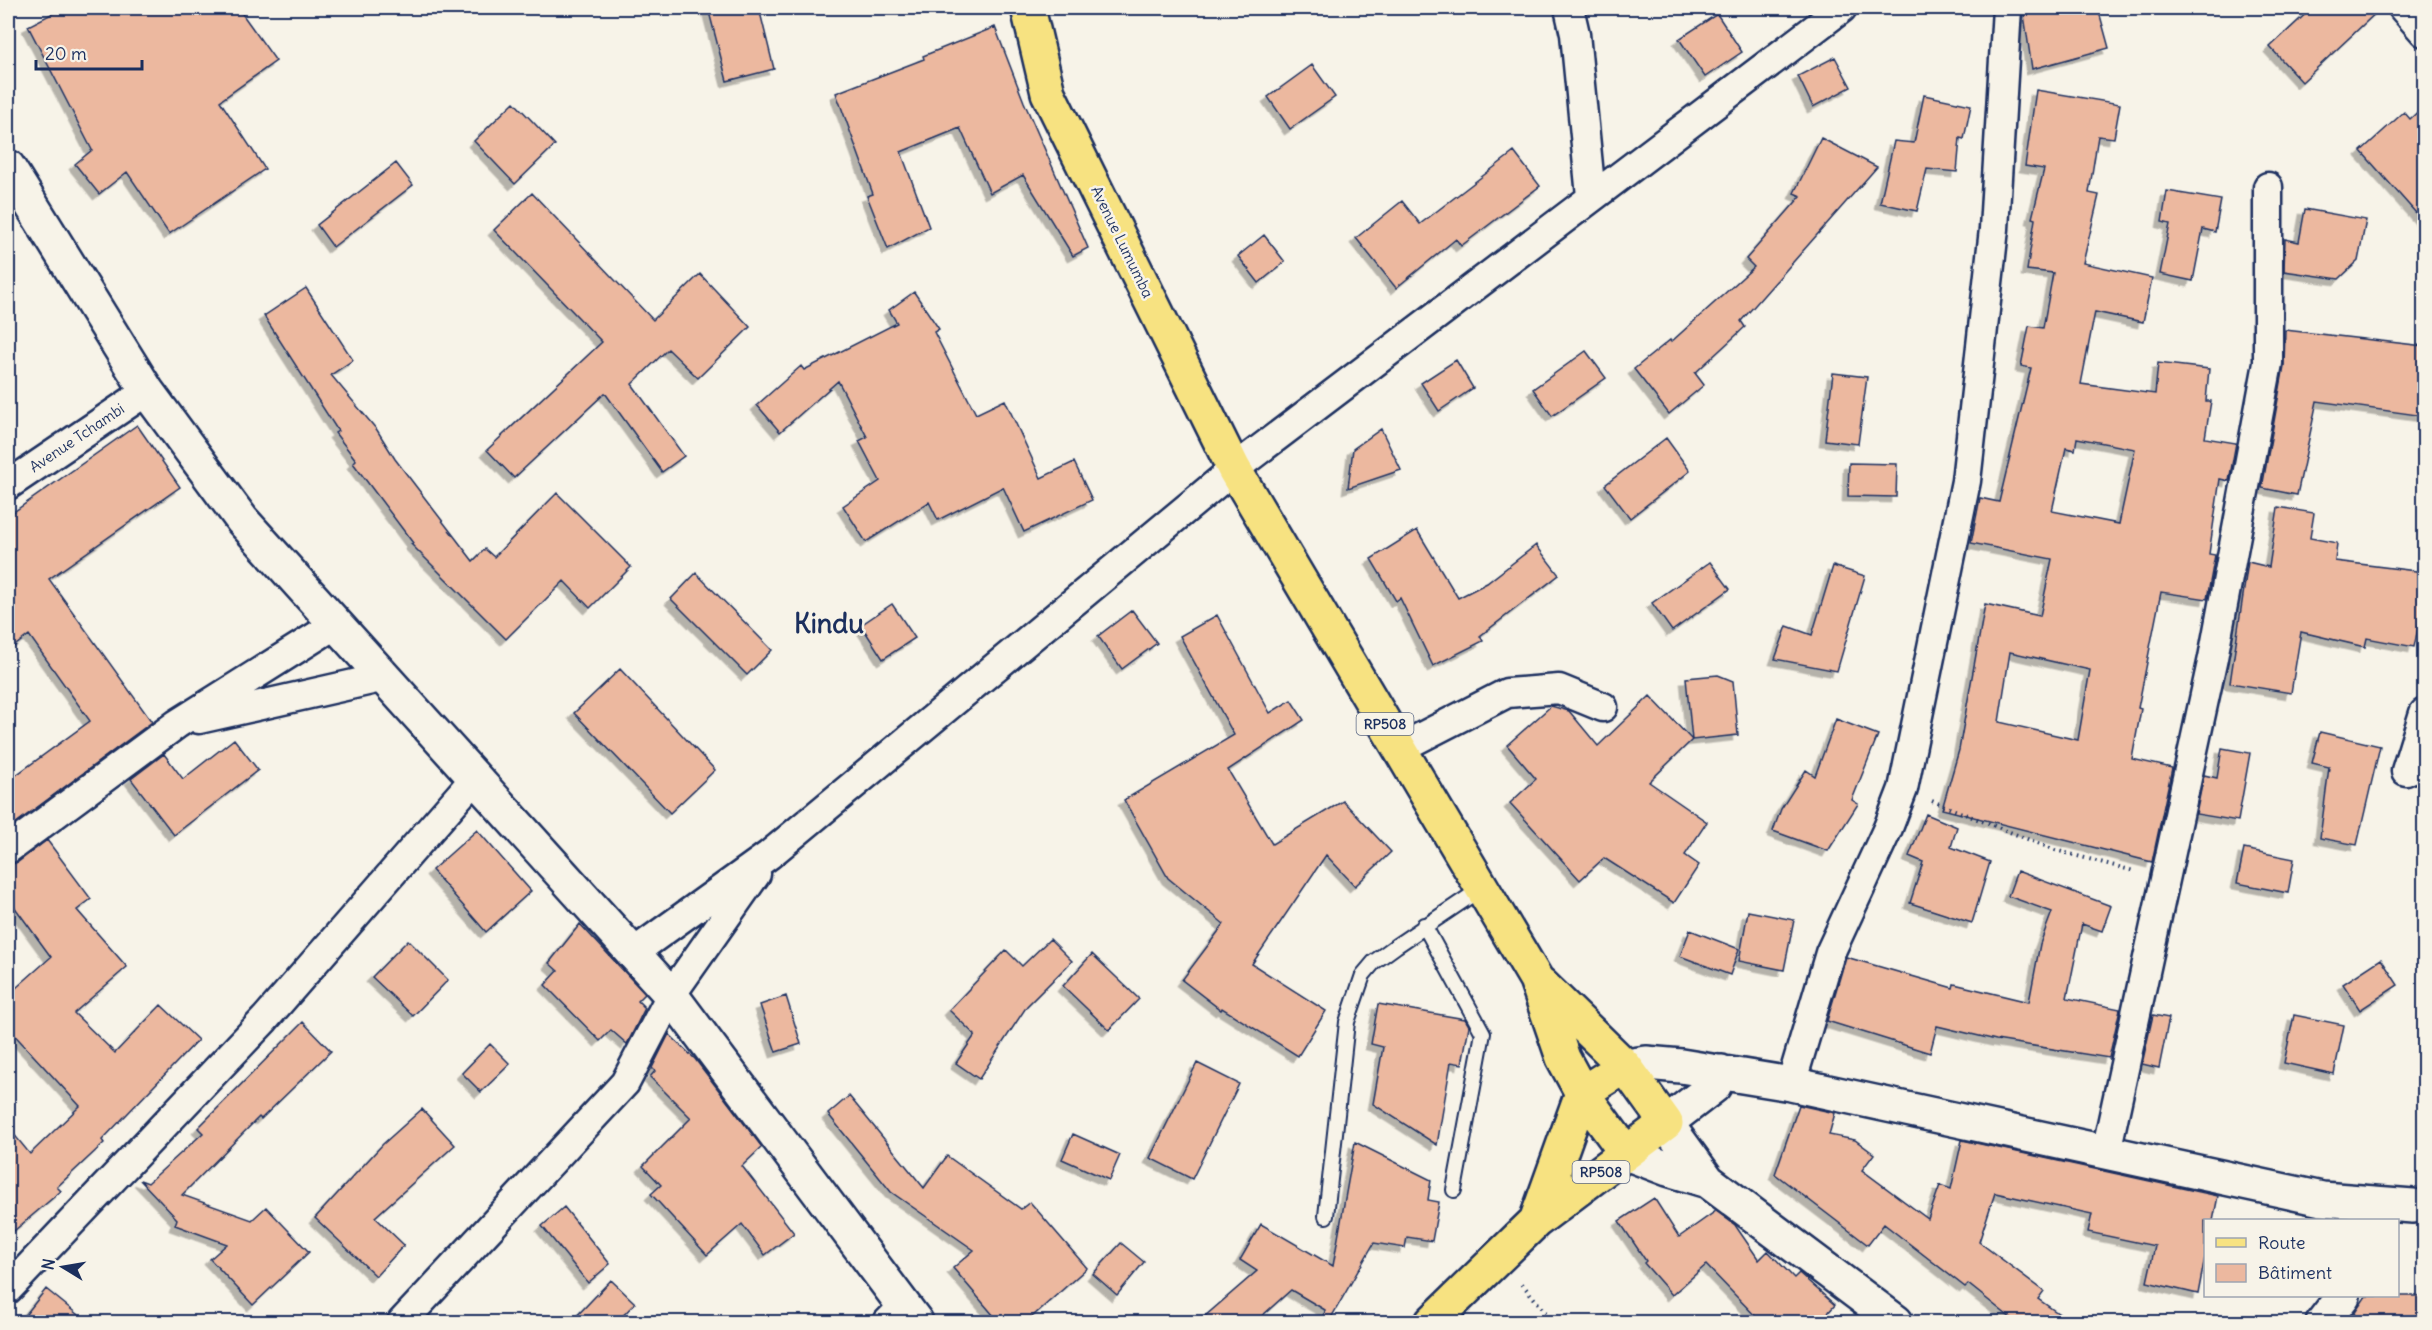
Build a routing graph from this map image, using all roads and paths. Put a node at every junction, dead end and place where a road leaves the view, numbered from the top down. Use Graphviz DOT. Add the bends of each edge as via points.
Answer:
graph roads {
  1 [pos="1028,8"];
  2 [pos="1569,8"];
  3 [pos="1842,8"];
  4 [pos="2007,8"];
  5 [pos="2403,8"];
  6 [pos="2424,32"];
  7 [pos="8,167"];
  8 [pos="2268,186"];
  9 [pos="1592,196"];
  10 [pos="147,391"];
  11 [pos="1234,469"];
  12 [pos="8,485"];
  13 [pos="336,624"];
  14 [pos="384,677"];
  15 [pos="1603,707"];
  16 [pos="2424,713"];
  17 [pos="177,724"];
  18 [pos="1400,748"];
  19 [pos="2406,771"];
  20 [pos="475,778"];
  21 [pos="1903,789"];
  22 [pos="8,849"];
  23 [pos="769,855"];
  24 [pos="2167,879"];
  25 [pos="1482,888"];
  26 [pos="1425,925"];
  27 [pos="633,953"];
  28 [pos="1536,980"];
  29 [pos="671,994"];
  30 [pos="1625,1066"];
  31 [pos="1720,1072"];
  32 [pos="1791,1084"];
  33 [pos="1582,1093"];
  34 [pos="1666,1123"];
  35 [pos="2106,1152"];
  36 [pos="1626,1153"];
  37 [pos="1708,1181"];
  38 [pos="1454,1190"];
  39 [pos="2415,1209"];
  40 [pos="1326,1216"];
  41 [pos="1536,1221"];
  42 [pos="1500,1258"];
  43 [pos="8,1289"];
  44 [pos="2342,1297"];
  45 [pos="903,1317"];
  46 [pos="402,1323"];
  47 [pos="1432,1323"];
  48 [pos="1554,1323"];
  49 [pos="1896,1323"];
  50 [pos="2323,1323"];
  1 -- 11 [label="main road, Avenue Lumumba" via="1048,93"];
  2 -- 9 [label="street"];
  3 -- 9 [label="street"];
  4 -- 21 [label="street" via="1994,229 1966,481"];
  5 -- 6 [label="street"];
  7 -- 10 [label="street"];
  8 -- 24 [label="street" via="2268,363"];
  9 -- 11 [label="street"];
  10 -- 12 [label="street, Avenue Tchambi"];
  10 -- 13 [label="street" via="242,520"];
  11 -- 18 [label="main road, RP508"];
  11 -- 23 [label="street"];
  13 -- 14 [label="street"];
  13 -- 17 [label="street"];
  14 -- 17 [label="street"];
  14 -- 20 [label="street"];
  15 -- 18 [label="street" via="1559,689 1507,693"];
  16 -- 19 [label="street"];
  17 -- 22 [label="street"];
  18 -- 25 [label="main road, RP508"];
  20 -- 27 [label="street"];
  20 -- 43 [label="street" via="265,1019"];
  21 -- 24 [label="path" via="2055,850"];
  21 -- 32 [label="street" via="1830,953"];
  23 -- 27 [label="street"];
  23 -- 29 [label="street"];
  24 -- 35 [label="street"];
  25 -- 26 [label="lane"];
  25 -- 28 [label="main road, RP508"];
  26 -- 38 [label="lane" via="1483,1033"];
  26 -- 40 [label="lane" via="1374,962 1363,975 1347,1022"];
  27 -- 29 [label="street"];
  28 -- 30 [label="main road, RP508"];
  28 -- 33 [label="main road, RP508" via="1563,1058"];
  29 -- 45 [label="street"];
  29 -- 46 [label="street" via="625,1083"];
  30 -- 31 [label="street" via="1646,1063"];
  30 -- 33 [label="main road"];
  30 -- 34 [label="main road, RP508"];
  31 -- 32 [label="street"];
  31 -- 34 [label="street" via="1714,1086"];
  32 -- 35 [label="street"];
  33 -- 36 [label="main road, RP508"];
  33 -- 41 [label="main road, RP508"];
  34 -- 36 [label="main road, RP508"];
  34 -- 37 [label="street"];
  35 -- 39 [label="street" via="2322,1200"];
  36 -- 37 [label="street"];
  36 -- 41 [label="main road, RP508"];
  37 -- 49 [label="street"];
  41 -- 42 [label="main road, RP508"];
  42 -- 47 [label="main road, RP508"];
  42 -- 48 [label="path"];
  44 -- 50 [label="street"];
}
